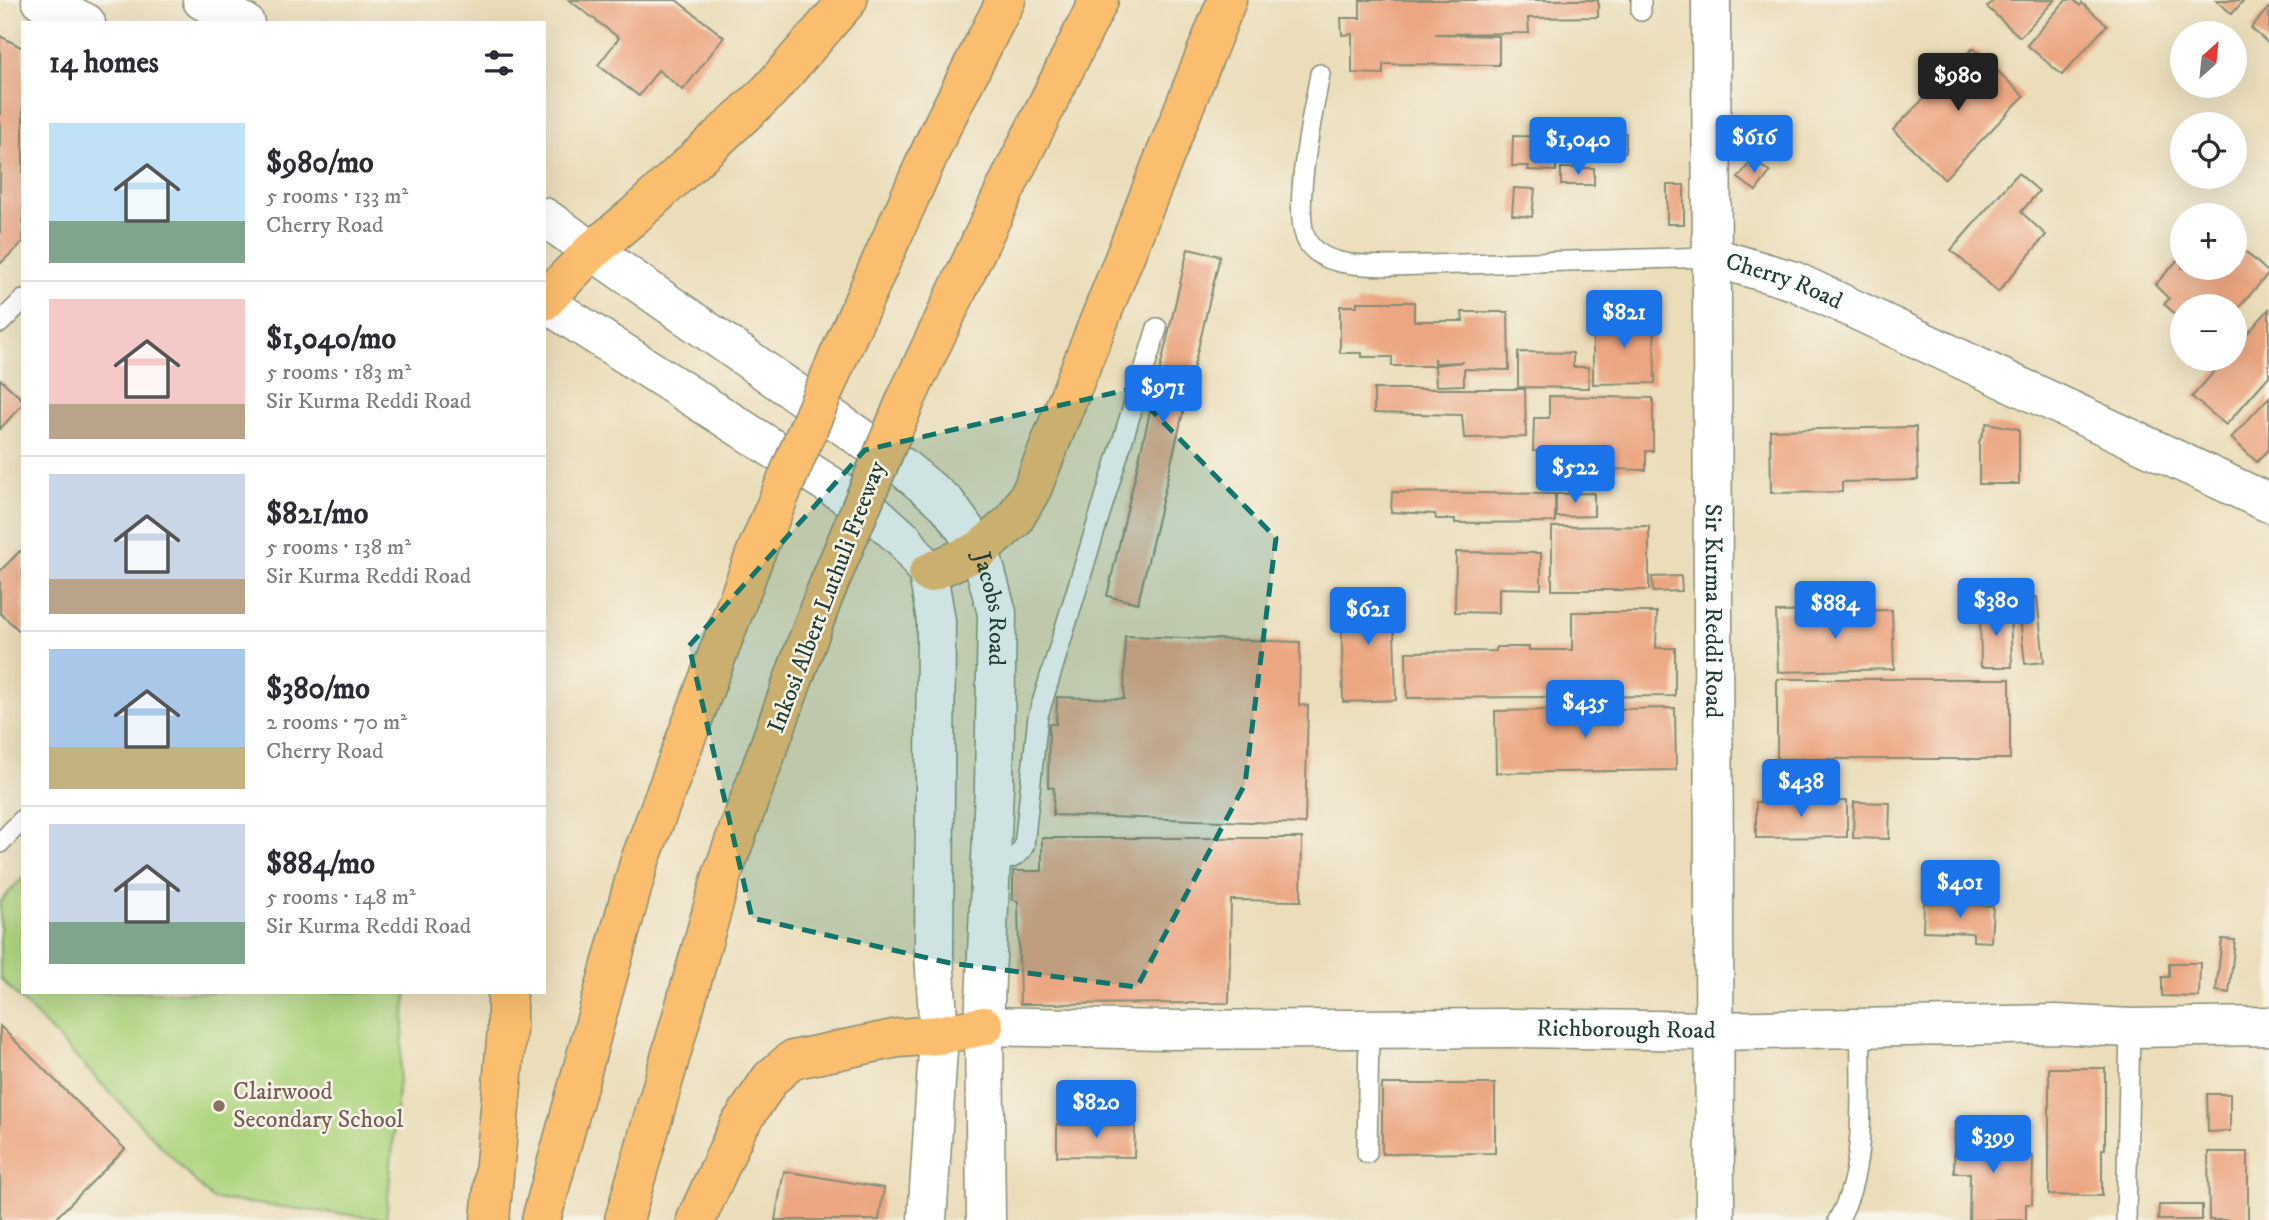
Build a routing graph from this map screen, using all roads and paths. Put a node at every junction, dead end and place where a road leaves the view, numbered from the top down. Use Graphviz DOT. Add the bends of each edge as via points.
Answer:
graph roads {
  1 [pos="41,0"];
  2 [pos="202,0"];
  3 [pos="848,0"];
  4 [pos="1006,0"];
  5 [pos="1099,0"];
  6 [pos="1227,0"];
  7 [pos="1711,0"];
  8 [pos="82,21"];
  9 [pos="242,21"];
  10 [pos="1320,74"];
  11 [pos="546,218"];
  12 [pos="592,251"];
  13 [pos="1713,257"];
  14 [pos="546,300"];
  15 [pos="21,302"];
  16 [pos="546,303"];
  17 [pos="0,323"];
  18 [pos="1157,328"];
  19 [pos="2269,503"];
  20 [pos="980,550"];
  21 [pos="928,573"];
  22 [pos="1011,799"];
  23 [pos="21,821"];
  24 [pos="0,843"];
  25 [pos="507,994"];
  26 [pos="984,1026"];
  27 [pos="2269,1026"];
  28 [pos="1861,1028"];
  29 [pos="2130,1028"];
  30 [pos="1369,1030"];
  31 [pos="1714,1031"];
  32 [pos="939,1035"];
  33 [pos="1367,1153"];
  34 [pos="490,1220"];
  35 [pos="541,1220"];
  36 [pos="624,1220"];
  37 [pos="696,1220"];
  38 [pos="927,1220"];
  39 [pos="986,1220"];
  40 [pos="1715,1220"];
  41 [pos="1838,1220"];
  42 [pos="2126,1220"];
  1 -- 8 [label="street"];
  2 -- 9 [label="street"];
  3 -- 12 [label="highway" via="769,91"];
  4 -- 35 [label="highway, bridge" via="939,132 756,552 639,863"];
  5 -- 36 [label="highway, Inkosi Albert Luthuli Freeway, bridge" via="907,397 823,598 722,875"];
  6 -- 20 [label="highway" via="1032,489 1014,520"];
  7 -- 13 [label="street, Sir Kurma Reddi Road"];
  10 -- 13 [label="lane, Cherry Road" via="1306,155 1301,224 1309,244 1326,258 1390,266"];
  11 -- 12 [label="street, Jacobs Road"];
  12 -- 14 [label="highway"];
  12 -- 20 [label="street, Jacobs Road" via="901,466 947,504"];
  13 -- 19 [label="street, Cherry Road" via="1794,281"];
  13 -- 31 [label="street, Sir Kurma Reddi Road"];
  15 -- 17 [label="lane"];
  16 -- 21 [label="street, Jacobs Road" via="875,514 904,540"];
  18 -- 22 [label="lane" via="1041,704 1031,770"];
  20 -- 21 [label="highway"];
  20 -- 22 [label="street, Jacobs Road" via="997,613"];
  21 -- 32 [label="street, Jacobs Road" via="936,621 934,954"];
  22 -- 26 [label="street, Jacobs Road" via="992,862"];
  23 -- 24 [label="lane"];
  25 -- 34 [label="highway"];
  26 -- 30 [label="street, Richborough Road"];
  26 -- 32 [label="highway"];
  26 -- 39 [label="street, Jacobs Road"];
  27 -- 29 [label="street, Richborough Road"];
  28 -- 29 [label="street, Richborough Road" via="2056,1024"];
  28 -- 31 [label="street, Richborough Road"];
  28 -- 41 [label="lane" via="1859,1154 1854,1182"];
  29 -- 42 [label="lane"];
  30 -- 31 [label="street, Richborough Road"];
  30 -- 33 [label="lane"];
  31 -- 40 [label="street, Sir Kurma Reddi Road"];
  32 -- 37 [label="highway" via="898,1038 792,1060 771,1078 738,1127"];
  32 -- 38 [label="street, Jacobs Road"];
}
